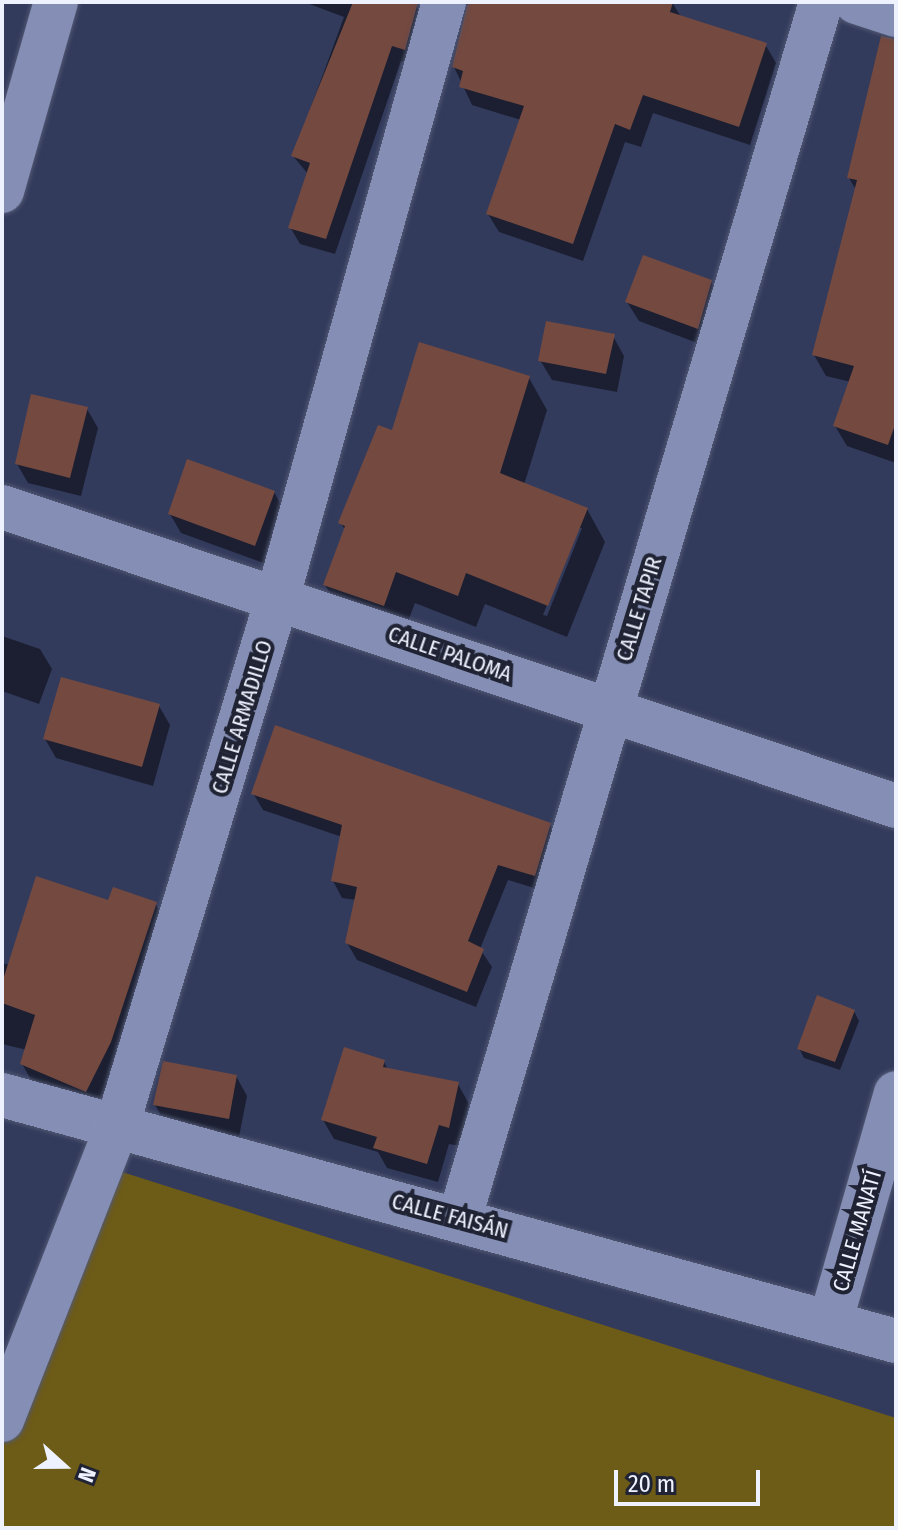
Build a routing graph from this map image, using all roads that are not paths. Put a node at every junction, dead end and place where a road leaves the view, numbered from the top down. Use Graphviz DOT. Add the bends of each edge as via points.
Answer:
graph roads {
  1 [pos="56,2"];
  2 [pos="444,2"];
  3 [pos="821,2"];
  4 [pos="856,2"];
  5 [pos="896,15"];
  6 [pos="2,191"];
  7 [pos="2,507"];
  8 [pos="278,596"];
  9 [pos="610,708"];
  10 [pos="896,806"];
  11 [pos="896,1093"];
  12 [pos="2,1095"];
  13 [pos="116,1129"];
  14 [pos="460,1217"];
  15 [pos="830,1323"];
  16 [pos="896,1341"];
  17 [pos="2,1420"];
  1 -- 6 [label="street"];
  2 -- 8 [label="street, CALLE ARMADILLO"];
  3 -- 9 [label="street, CALLE TAPIR"];
  4 -- 5 [label="street"];
  7 -- 8 [label="street, CALLE PALOMA"];
  8 -- 9 [label="street, CALLE PALOMA"];
  8 -- 13 [label="street, CALLE ARMADILLO"];
  9 -- 10 [label="street, CALLE PALOMA"];
  9 -- 14 [label="street, CALLE TAPIR"];
  11 -- 15 [label="street, CALLE MANATÍ"];
  12 -- 13 [label="street, CALLE FAISÁN"];
  13 -- 14 [label="street, CALLE FAISÁN"];
  13 -- 17 [label="street, CALLE ARMADILLO"];
  14 -- 15 [label="street, CALLE FAISÁN"];
  15 -- 16 [label="street, CALLE FAISÁN"];
}
